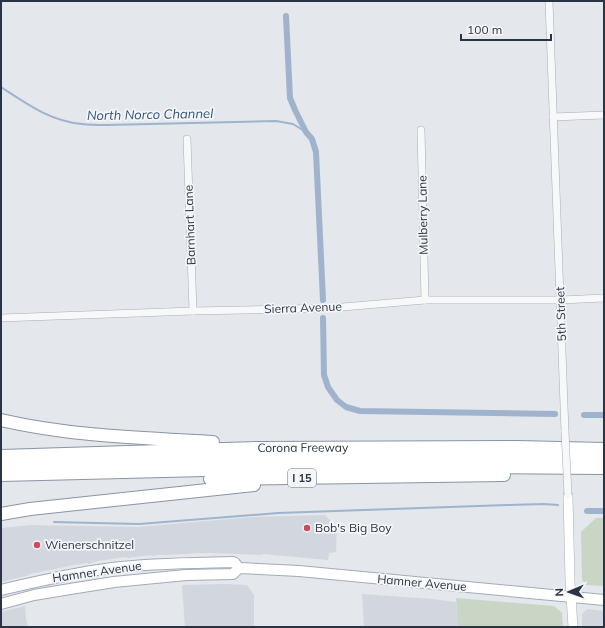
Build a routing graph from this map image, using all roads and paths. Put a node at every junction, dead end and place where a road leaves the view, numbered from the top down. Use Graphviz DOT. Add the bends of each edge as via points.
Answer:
graph roads {
  1 [pos="549,1"];
  2 [pos="604,115"];
  3 [pos="553,117"];
  4 [pos="421,130"];
  5 [pos="187,139"];
  6 [pos="604,298"];
  7 [pos="425,300"];
  8 [pos="561,300"];
  9 [pos="193,311"];
  10 [pos="1,318"];
  11 [pos="1,420"];
  12 [pos="258,448"];
  13 [pos="604,449"];
  14 [pos="1,456"];
  15 [pos="604,458"];
  16 [pos="1,465"];
  17 [pos="604,468"];
  18 [pos="1,475"];
  19 [pos="604,476"];
  20 [pos="367,477"];
  21 [pos="1,484"];
  22 [pos="568,495"];
  23 [pos="1,514"];
  24 [pos="239,568"];
  25 [pos="59,577"];
  26 [pos="1,590"];
  27 [pos="34,595"];
  28 [pos="571,597"];
  29 [pos="604,600"];
  30 [pos="1,604"];
  31 [pos="573,627"];
  1 -- 3 [label="street, 5th Street"];
  2 -- 3 [label="street"];
  3 -- 8 [label="street, 5th Street"];
  4 -- 7 [label="street, Mulberry Lane"];
  5 -- 9 [label="street, Barnhart Lane"];
  6 -- 8 [label="street, Sierra Avenue"];
  7 -- 8 [label="street, Sierra Avenue"];
  7 -- 9 [label="street, Sierra Avenue" via="331,308"];
  8 -- 22 [label="street, 5th Street, bridge"];
  9 -- 10 [label="street, Sierra Avenue"];
  11 -- 12 [label="highway" via="107,436"];
  12 -- 13 [label="highway, Corona Freeway"];
  12 -- 14 [label="highway, Corona Freeway"];
  15 -- 16 [label="highway" via="271,457"];
  17 -- 18 [label="highway" via="366,466"];
  19 -- 20 [label="highway, I 15" via="517,474"];
  20 -- 21 [label="highway, I 15"];
  20 -- 23 [label="highway" via="243,486"];
  22 -- 28 [label="street, 5th Street"];
  24 -- 25 [label="main road, Hamner Avenue" via="233,562 185,562 117,568"];
  24 -- 27 [label="main road, Hamner Avenue" via="232,574 186,575 114,582"];
  24 -- 28 [label="main road, Hamner Avenue" via="299,571"];
  25 -- 26 [label="main road, Hamner Avenue"];
  25 -- 27 [label="main road" via="57,584 36,589"];
  27 -- 30 [label="main road, Hamner Avenue"];
  28 -- 29 [label="main road, Hamner Avenue"];
  28 -- 31 [label="street, 5th Street"];
}
